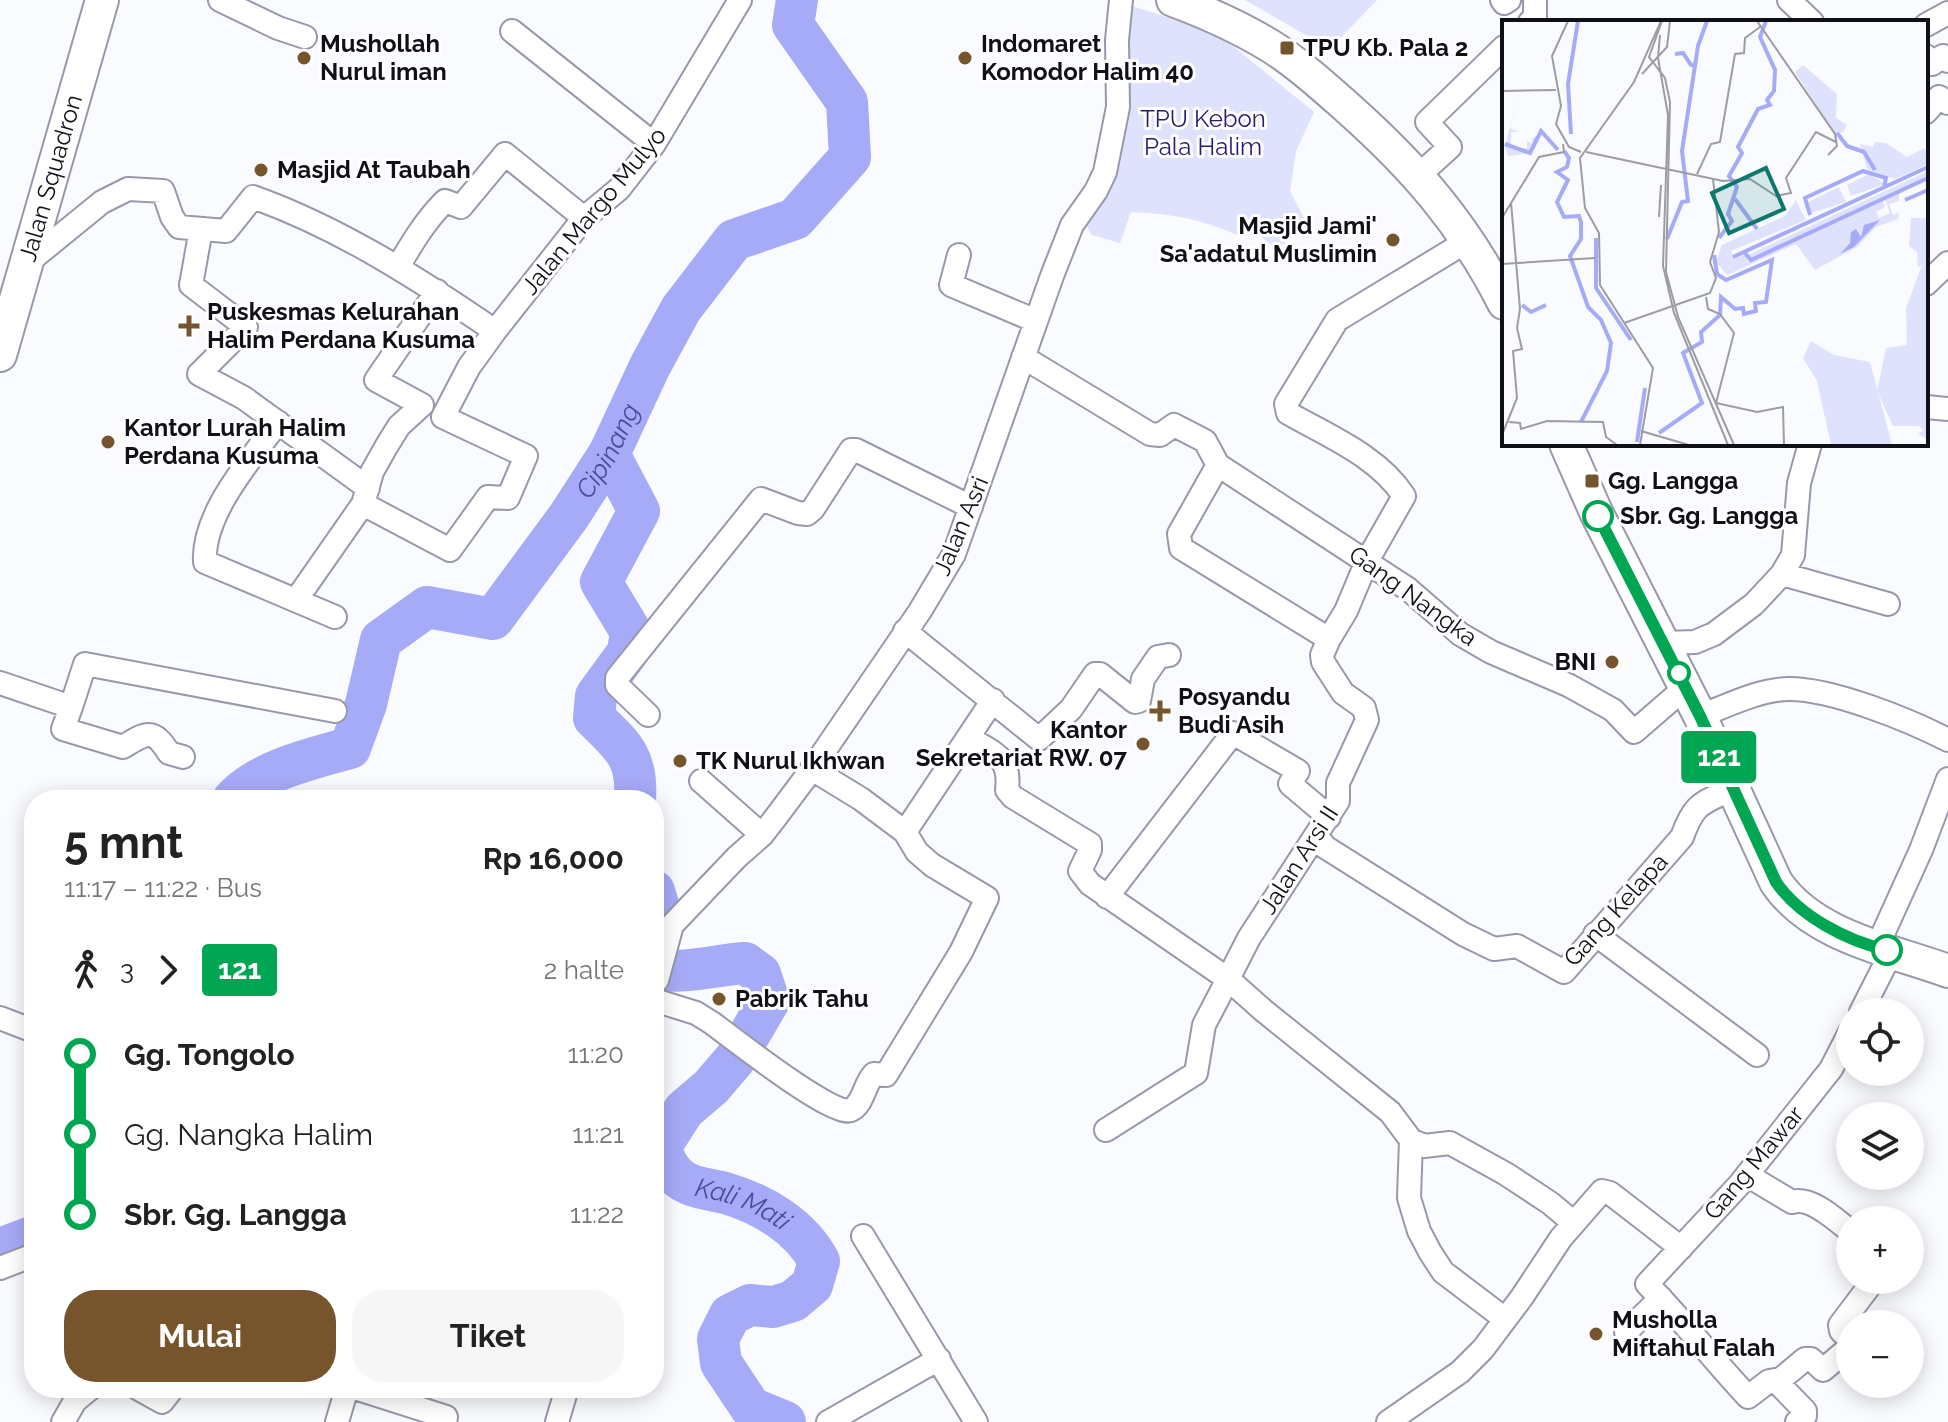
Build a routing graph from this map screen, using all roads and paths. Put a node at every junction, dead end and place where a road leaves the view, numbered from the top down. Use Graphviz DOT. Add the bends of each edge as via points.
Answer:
graph roads {
  1 [pos="102,0"];
  2 [pos="220,0"];
  3 [pos="740,0"];
  4 [pos="1121,0"];
  5 [pos="1173,0"];
  6 [pos="1502,0"];
  7 [pos="1509,0"];
  8 [pos="1535,0"];
  9 [pos="1789,0"];
  10 [pos="1948,13"];
  11 [pos="1532,20"];
  12 [pos="1806,20"];
  13 [pos="1928,24"];
  14 [pos="512,31"];
  15 [pos="305,37"];
  16 [pos="1502,49"];
  17 [pos="1928,59"];
  18 [pos="1948,61"];
  19 [pos="1948,103"];
  20 [pos="1928,110"];
  21 [pos="654,144"];
  22 [pos="1418,176"];
  23 [pos="584,218"];
  24 [pos="201,229"];
  25 [pos="1469,240"];
  26 [pos="959,255"];
  27 [pos="27,263"];
  28 [pos="1948,263"];
  29 [pos="398,267"];
  30 [pos="1928,282"];
  31 [pos="437,291"];
  32 [pos="1502,298"];
  33 [pos="1036,321"];
  34 [pos="495,331"];
  35 [pos="0,355"];
  36 [pos="1023,357"];
  37 [pos="422,405"];
  38 [pos="1928,407"];
  39 [pos="1948,409"];
  40 [pos="443,417"];
  41 [pos="278,422"];
  42 [pos="1567,446"];
  43 [pos="1809,446"];
  44 [pos="1218,465"];
  45 [pos="366,496"];
  46 [pos="971,507"];
  47 [pos="1367,561"];
  48 [pos="1782,574"];
  49 [pos="296,600"];
  50 [pos="1888,604"];
  51 [pos="335,617"];
  52 [pos="905,631"];
  53 [pos="1329,639"];
  54 [pos="1664,643"];
  55 [pos="1169,655"];
  56 [pos="0,683"];
  57 [pos="1686,687"];
  58 [pos="993,700"];
  59 [pos="71,707"];
  60 [pos="335,711"];
  61 [pos="648,715"];
  62 [pos="1700,716"];
  63 [pos="969,738"];
  64 [pos="1948,740"];
  65 [pos="183,757"];
  66 [pos="812,769"];
  67 [pos="1948,779"];
  68 [pos="701,781"];
  69 [pos="1734,788"];
  70 [pos="1329,817"];
  71 [pos="905,832"];
  72 [pos="762,835"];
  73 [pos="1318,837"];
  74 [pos="1107,897"];
  75 [pos="1595,934"];
  76 [pos="1885,949"];
  77 [pos="664,956"];
  78 [pos="1948,971"];
  79 [pos="1228,979"];
  80 [pos="664,993"];
  81 [pos="1866,998"];
  82 [pos="0,1018"];
  83 [pos="24,1027"];
  84 [pos="1757,1055"];
  85 [pos="1836,1059"];
  86 [pos="1106,1130"];
  87 [pos="1411,1140"];
  88 [pos="1747,1175"];
  89 [pos="1836,1221"];
  90 [pos="1574,1223"];
  91 [pos="863,1236"];
  92 [pos="1681,1248"];
  93 [pos="24,1259"];
  94 [pos="0,1268"];
  95 [pos="1654,1291"];
  96 [pos="1863,1294"];
  97 [pos="1851,1310"];
  98 [pos="1505,1319"];
  99 [pos="1626,1332"];
  100 [pos="939,1359"];
  101 [pos="1836,1359"];
  102 [pos="1775,1380"];
  103 [pos="79,1398"];
  104 [pos="344,1398"];
  105 [pos="387,1398"];
  106 [pos="564,1398"];
  107 [pos="63,1422"];
  108 [pos="337,1422"];
  109 [pos="445,1422"];
  110 [pos="557,1422"];
  111 [pos="828,1422"];
  112 [pos="976,1422"];
  113 [pos="1388,1422"];
  114 [pos="1797,1422"];
  1 -- 27 [label="street, Jalan Squadron"];
  2 -- 15 [label="street"];
  3 -- 21 [label="street, Jalan Margo Mulyo"];
  4 -- 33 [label="street, Jalan Asri" via="1118,107 1110,153 1096,191 1072,225"];
  5 -- 22 [label="street" via="1273,48 1318,81"];
  6 -- 7 [label="street"];
  8 -- 11 [label="street"];
  9 -- 12 [label="street"];
  10 -- 13 [label="street"];
  14 -- 21 [label="street"];
  16 -- 22 [label="street" via="1427,122 1450,147"];
  17 -- 18 [label="street" via="1932,64 1943,56"];
  19 -- 20 [label="street" via="1939,97"];
  21 -- 23 [label="street, Jalan Margo Mulyo" via="619,189"];
  22 -- 25 [label="street"];
  23 -- 29 [label="street" via="505,154 461,207 445,201 432,214"];
  23 -- 34 [label="street, Jalan Margo Mulyo"];
  24 -- 27 [label="street" via="179,227 163,191 128,189 102,202"];
  24 -- 29 [label="street" via="226,231 253,197"];
  24 -- 41 [label="street" via="191,285 246,327 199,374"];
  25 -- 32 [label="street"];
  25 -- 47 [label="street" via="1337,320 1286,404 1288,413 1347,444 1403,493 1397,514"];
  26 -- 33 [label="street" via="951,285"];
  27 -- 35 [label="street, Jalan Squadron"];
  28 -- 30 [label="street"];
  29 -- 31 [label="street"];
  31 -- 34 [label="street"];
  31 -- 37 [label="street" via="376,380"];
  33 -- 36 [label="street, Jalan Asri"];
  34 -- 40 [label="street, Jalan Margo Mulyo"];
  36 -- 44 [label="street" via="1150,434 1160,435 1174,425 1203,439"];
  36 -- 46 [label="street, Jalan Asri"];
  37 -- 40 [label="street"];
  37 -- 45 [label="street" via="386,447"];
  38 -- 39 [label="street"];
  40 -- 45 [label="street" via="525,455 508,498 488,497 450,550"];
  41 -- 45 [label="street"];
  41 -- 49 [label="street" via="216,514 205,562"];
  42 -- 54 [label="street"];
  43 -- 48 [label="street" via="1799,483 1793,555"];
  44 -- 47 [label="street, Gang Nangka"];
  44 -- 53 [label="street" via="1179,534 1181,548"];
  45 -- 49 [label="street"];
  46 -- 52 [label="street, Jalan Asri" via="954,554"];
  46 -- 61 [label="street" via="856,450 807,514 761,499 617,678 617,685"];
  47 -- 53 [label="street"];
  47 -- 57 [label="street, Gang Nangka" via="1460,634 1613,710 1634,732"];
  48 -- 50 [label="street"];
  48 -- 54 [label="street" via="1714,634 1695,642"];
  49 -- 51 [label="street"];
  52 -- 58 [label="street"];
  52 -- 66 [label="street, Jalan Asri"];
  53 -- 70 [label="street, Jalan Arsi II" via="1323,662 1367,717"];
  54 -- 57 [label="street"];
  55 -- 58 [label="street" via="1158,657 1143,679 1139,701 1095,674 1071,709 1039,739"];
  56 -- 59 [label="street"];
  57 -- 62 [label="street"];
  58 -- 63 [label="street"];
  59 -- 60 [label="street" via="85,664"];
  59 -- 65 [label="street" via="63,729 123,747 142,735 156,736 169,753"];
  62 -- 64 [label="street" via="1790,689 1891,714"];
  62 -- 69 [label="street"];
  63 -- 71 [label="street"];
  63 -- 74 [label="street" via="1004,760 1007,790 1013,797 1090,844 1080,872"];
  66 -- 71 [label="street"];
  66 -- 72 [label="street, Jalan Asri"];
  67 -- 76 [label="street"];
  68 -- 72 [label="street"];
  69 -- 75 [label="street, Gang Kelapa" via="1697,806 1682,837"];
  69 -- 76 [label="street" via="1787,898 1824,923"];
  70 -- 73 [label="street, Jalan Arsi II"];
  70 -- 74 [label="street" via="1290,784 1298,771 1233,733"];
  71 -- 80 [label="street" via="923,858 984,895 987,903 886,1075 874,1074 859,1103 845,1112 812,1095"];
  72 -- 77 [label="street, Jalan Asri" via="672,925"];
  73 -- 75 [label="street, Gang Kelapa" via="1325,847 1432,916 1494,949 1517,946 1564,972"];
  73 -- 79 [label="street, Jalan Arsi II" via="1249,938"];
  74 -- 79 [label="street"];
  75 -- 84 [label="street"];
  76 -- 78 [label="street"];
  76 -- 81 [label="street"];
  79 -- 86 [label="street, Jalan Arsi II" via="1204,1025 1196,1073"];
  79 -- 87 [label="street" via="1390,1112"];
  82 -- 83 [label="street"];
  85 -- 88 [label="street, Gang Mawar"];
  87 -- 90 [label="street" via="1424,1146 1450,1143 1506,1174"];
  87 -- 98 [label="street" via="1409,1198 1430,1252 1443,1272"];
  88 -- 89 [label="street"];
  88 -- 92 [label="street, Gang Mawar"];
  90 -- 92 [label="street" via="1605,1191"];
  90 -- 98 [label="street"];
  91 -- 100 [label="street"];
  92 -- 95 [label="street, Gang Mawar"];
  93 -- 94 [label="street"];
  95 -- 99 [label="street, Gang Mawar"];
  95 -- 102 [label="street" via="1748,1397"];
  96 -- 97 [label="street"];
  98 -- 113 [label="street" via="1460,1372"];
  100 -- 111 [label="street"];
  100 -- 112 [label="street"];
  101 -- 102 [label="street" via="1823,1370 1808,1358"];
  102 -- 114 [label="street" via="1806,1413"];
  103 -- 107 [label="street"];
  104 -- 108 [label="street"];
  105 -- 109 [label="street" via="446,1417"];
  106 -- 110 [label="street"];
}
